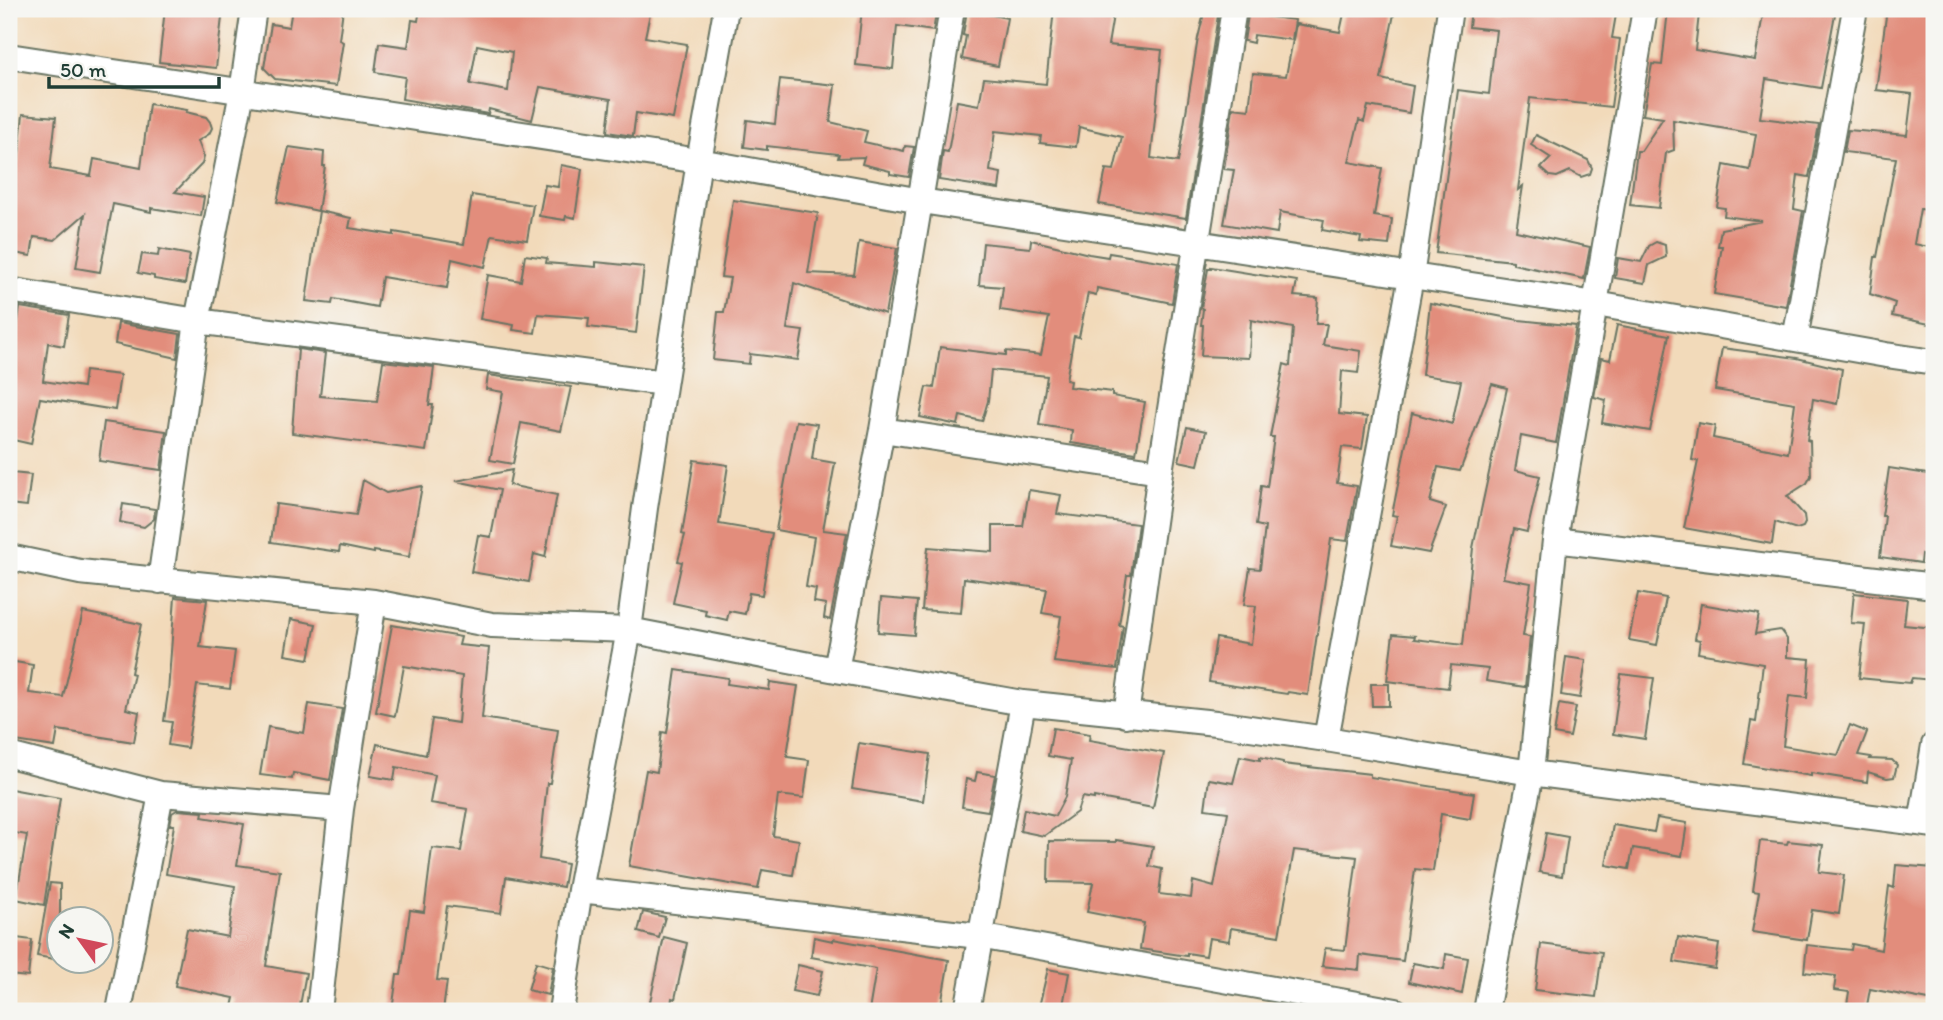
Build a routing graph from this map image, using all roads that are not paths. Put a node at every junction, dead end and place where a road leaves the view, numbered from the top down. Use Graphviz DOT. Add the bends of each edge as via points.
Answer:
graph roads {
  1 [pos="254,9"];
  2 [pos="726,9"];
  3 [pos="952,9"];
  4 [pos="1234,9"];
  5 [pos="1450,9"];
  6 [pos="1645,9"];
  7 [pos="1855,9"];
  8 [pos="9,56"];
  9 [pos="242,92"];
  10 [pos="699,161"];
  11 [pos="921,201"];
  12 [pos="1198,243"];
  13 [pos="1410,277"];
  14 [pos="9,290"];
  15 [pos="1596,304"];
  16 [pos="197,321"];
  17 [pos="1795,339"];
  18 [pos="1934,362"];
  19 [pos="664,383"];
  20 [pos="882,430"];
  21 [pos="1160,472"];
  22 [pos="1555,540"];
  23 [pos="9,557"];
  24 [pos="160,581"];
  25 [pos="1934,586"];
  26 [pos="374,601"];
  27 [pos="629,630"];
  28 [pos="836,670"];
  29 [pos="1023,703"];
  30 [pos="1126,715"];
  31 [pos="1326,738"];
  32 [pos="1934,745"];
  33 [pos="9,755"];
  34 [pos="1531,773"];
  35 [pos="161,794"];
  36 [pos="341,809"];
  37 [pos="1928,824"];
  38 [pos="580,890"];
  39 [pos="979,936"];
  40 [pos="119,1011"];
  41 [pos="319,1011"];
  42 [pos="561,1011"];
  43 [pos="967,1011"];
  44 [pos="1396,1011"];
  45 [pos="1486,1011"];
  1 -- 9 [label="street"];
  2 -- 10 [label="street"];
  3 -- 11 [label="street"];
  4 -- 12 [label="street"];
  5 -- 13 [label="street"];
  6 -- 15 [label="street"];
  7 -- 17 [label="street"];
  8 -- 9 [label="street"];
  9 -- 10 [label="street"];
  9 -- 16 [label="street"];
  10 -- 11 [label="street"];
  10 -- 19 [label="street"];
  11 -- 12 [label="street"];
  11 -- 20 [label="street"];
  12 -- 13 [label="street"];
  12 -- 21 [label="street"];
  13 -- 15 [label="street"];
  13 -- 31 [label="street"];
  14 -- 16 [label="street"];
  15 -- 17 [label="street"];
  15 -- 22 [label="street"];
  16 -- 19 [label="street"];
  16 -- 24 [label="street"];
  17 -- 18 [label="street"];
  19 -- 27 [label="street"];
  20 -- 21 [label="street"];
  20 -- 28 [label="street"];
  21 -- 30 [label="street"];
  22 -- 25 [label="street"];
  22 -- 34 [label="street"];
  23 -- 24 [label="street" via="80,572"];
  24 -- 26 [label="street"];
  26 -- 27 [label="street" via="492,625"];
  26 -- 36 [label="street"];
  27 -- 28 [label="street"];
  27 -- 38 [label="street"];
  28 -- 29 [label="street"];
  29 -- 30 [label="street"];
  29 -- 39 [label="street"];
  30 -- 31 [label="street"];
  31 -- 34 [label="street"];
  32 -- 37 [label="street"];
  33 -- 35 [label="street"];
  34 -- 37 [label="street"];
  34 -- 45 [label="street"];
  35 -- 36 [label="street"];
  35 -- 40 [label="street"];
  36 -- 41 [label="street"];
  38 -- 39 [label="street"];
  38 -- 42 [label="street"];
  39 -- 43 [label="street"];
  39 -- 44 [label="street"];
}
